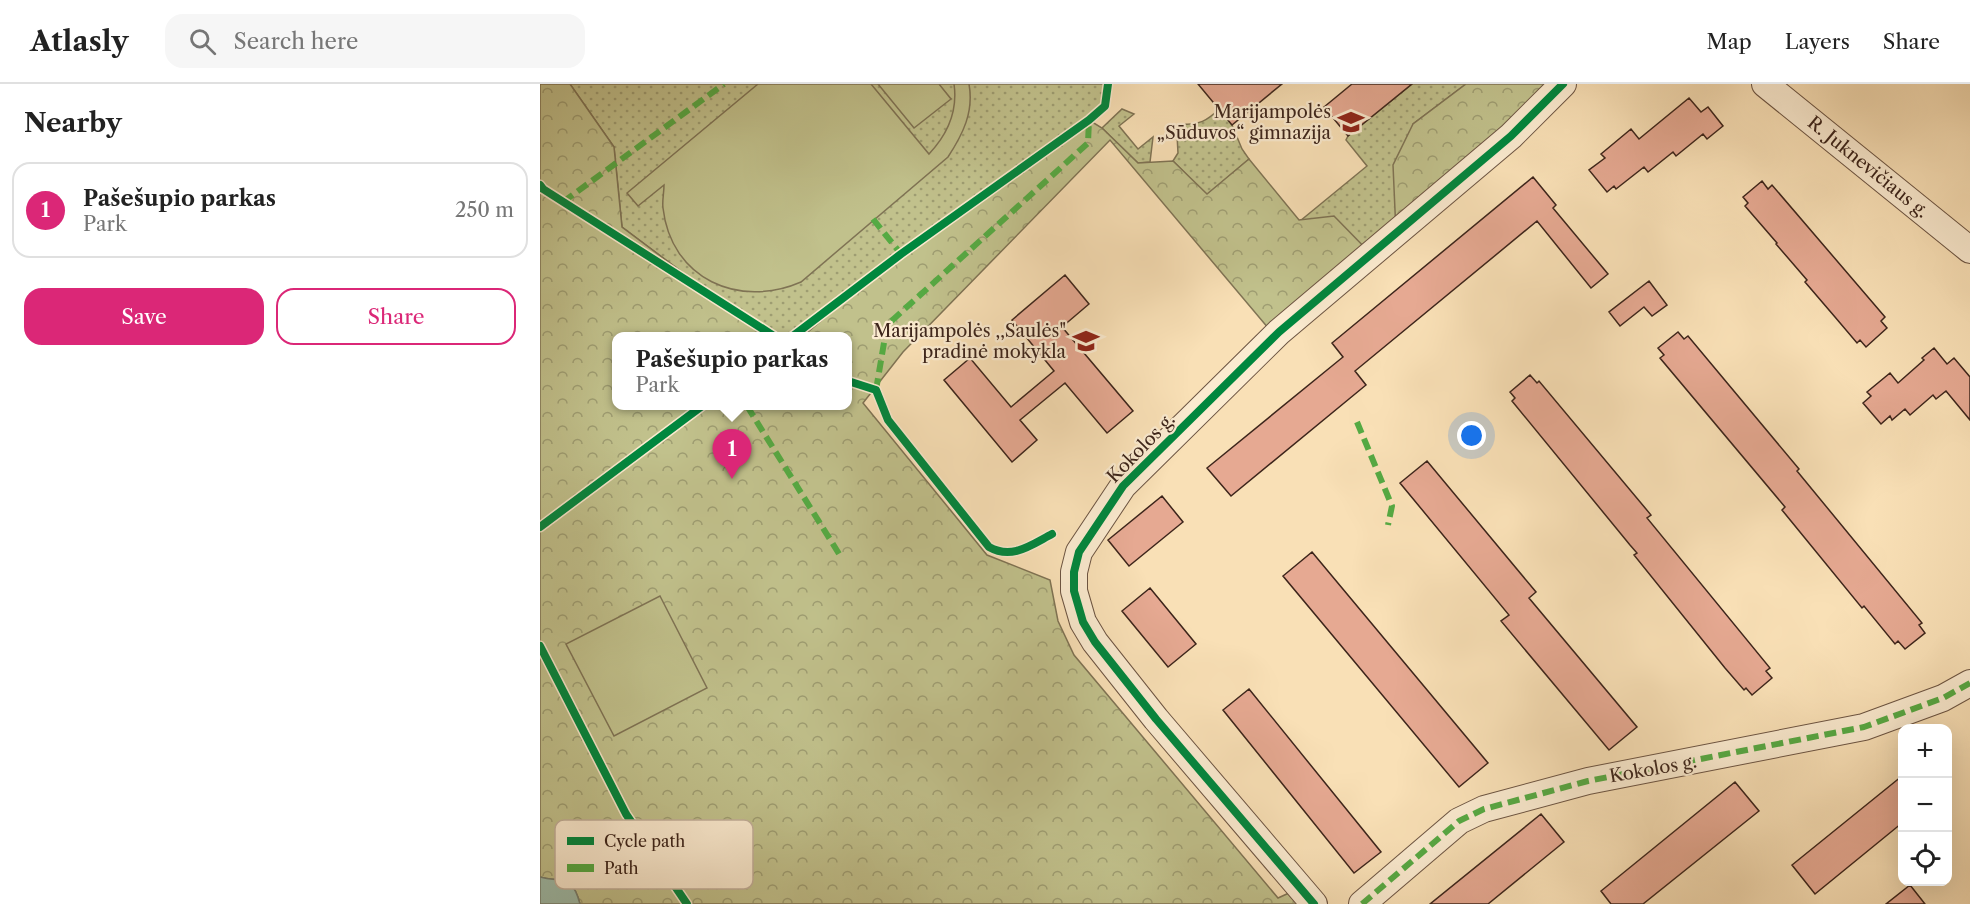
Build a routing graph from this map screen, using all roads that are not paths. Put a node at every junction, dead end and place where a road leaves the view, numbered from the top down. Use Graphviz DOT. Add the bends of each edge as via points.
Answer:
graph roads {
  1 [pos="1563,84"];
  2 [pos="1765,84"];
  3 [pos="1970,250"];
  4 [pos="1970,683"];
  5 [pos="1314,904"];
  6 [pos="1362,904"];
  1 -- 5 [label="street, Kokolos g." via="1511,136 1279,332 1123,486 1079,552 1074,591 1083,622 1095,642"];
  2 -- 3 [label="street, R. Juknevičiaus g."];
  4 -- 6 [label="street, Kokolos g." via="1943,698 1864,727 1588,781 1484,809 1459,821"];
}
